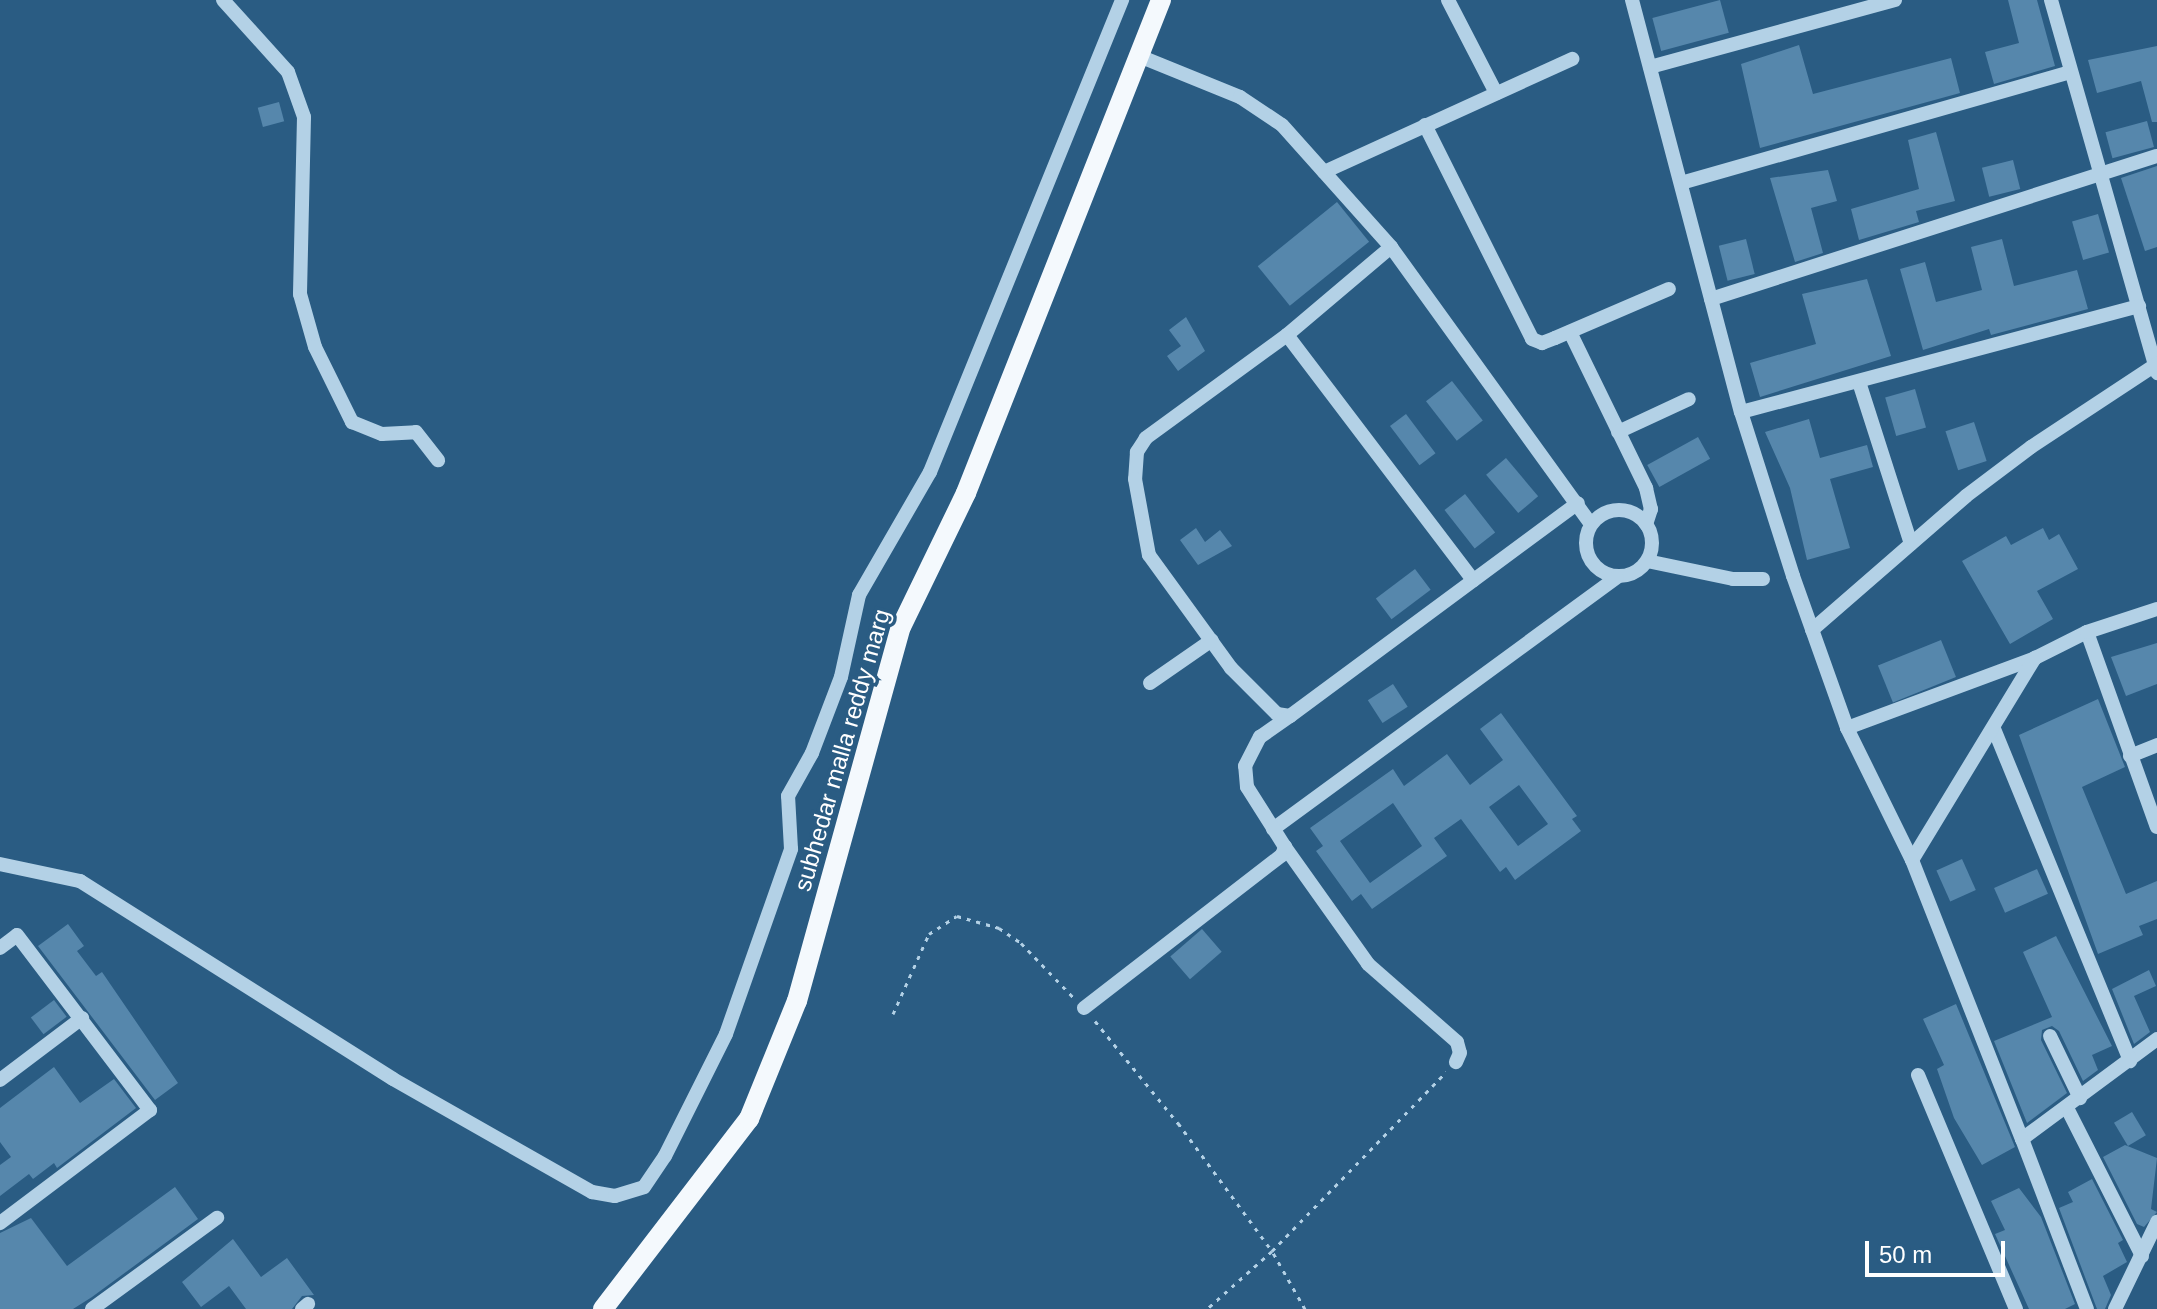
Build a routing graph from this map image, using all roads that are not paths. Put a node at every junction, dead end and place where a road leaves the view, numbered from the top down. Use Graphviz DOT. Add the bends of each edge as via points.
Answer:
graph roads {
  1 [pos="223,0"];
  2 [pos="1122,0"];
  3 [pos="1161,0"];
  4 [pos="1448,0"];
  5 [pos="1632,0"];
  6 [pos="1895,0"];
  7 [pos="2051,0"];
  8 [pos="1139,56"];
  9 [pos="1572,59"];
  10 [pos="1650,67"];
  11 [pos="2071,72"];
  12 [pos="1496,93"];
  13 [pos="1425,125"];
  14 [pos="2157,156"];
  15 [pos="1324,172"];
  16 [pos="2102,174"];
  17 [pos="1681,183"];
  18 [pos="1391,247"];
  19 [pos="1669,289"];
  20 [pos="1711,299"];
  21 [pos="2139,306"];
  22 [pos="1570,332"];
  23 [pos="1287,335"];
  24 [pos="2156,368"];
  25 [pos="1859,382"];
  26 [pos="1689,399"];
  27 [pos="1741,412"];
  28 [pos="1618,432"];
  29 [pos="438,460"];
  30 [pos="1578,503"];
  31 [pos="1591,524"];
  32 [pos="1646,524"];
  33 [pos="1911,544"];
  34 [pos="1647,561"];
  35 [pos="1617,577"];
  36 [pos="1763,579"];
  37 [pos="1473,580"];
  38 [pos="2157,609"];
  39 [pos="1812,630"];
  40 [pos="2087,632"];
  41 [pos="1212,640"];
  42 [pos="2035,658"];
  43 [pos="1150,683"];
  44 [pos="1290,716"];
  45 [pos="1847,728"];
  46 [pos="1994,729"];
  47 [pos="2157,745"];
  48 [pos="2130,756"];
  49 [pos="2157,827"];
  50 [pos="1273,829"];
  51 [pos="1285,847"];
  52 [pos="1912,860"];
  53 [pos="0,864"];
  54 [pos="0,948"];
  55 [pos="1084,1008"];
  56 [pos="82,1018"];
  57 [pos="2050,1036"];
  58 [pos="2157,1039"];
  59 [pos="2130,1061"];
  60 [pos="1456,1062"];
  61 [pos="1918,1075"];
  62 [pos="0,1080"];
  63 [pos="2080,1098"];
  64 [pos="2067,1108"];
  65 [pos="2022,1139"];
  66 [pos="217,1218"];
  67 [pos="2157,1222"];
  68 [pos="0,1223"];
  69 [pos="2142,1256"];
  70 [pos="92,1309"];
  71 [pos="603,1309"];
  72 [pos="2016,1309"];
  73 [pos="2087,1309"];
  74 [pos="2115,1309"];
  1 -- 29 [label="street" via="288,72 304,117 300,294 315,347 352,422 382,434 416,432"];
  2 -- 53 [label="street" via="930,472 859,595 841,677 812,753 788,796 791,849 726,1034 644,1187 615,1196 592,1192 393,1079 80,881"];
  3 -- 8 [label="main road, subhedar malla reddy marg"];
  4 -- 12 [label="street"];
  5 -- 10 [label="street"];
  6 -- 10 [label="street"];
  7 -- 11 [label="street"];
  8 -- 15 [label="street" via="1240,97 1282,125"];
  8 -- 71 [label="main road, subhedar malla reddy marg" via="966,493 901,627 797,1001 749,1119"];
  9 -- 12 [label="street"];
  10 -- 17 [label="street"];
  11 -- 16 [label="street"];
  11 -- 17 [label="street"];
  12 -- 13 [label="street"];
  13 -- 15 [label="street"];
  13 -- 22 [label="street" via="1532,339 1542,343"];
  14 -- 16 [label="street"];
  15 -- 18 [label="street"];
  16 -- 20 [label="street"];
  16 -- 21 [label="street"];
  17 -- 20 [label="street"];
  18 -- 23 [label="street"];
  18 -- 30 [label="street"];
  19 -- 22 [label="street"];
  20 -- 27 [label="street"];
  21 -- 24 [label="street"];
  21 -- 25 [label="street"];
  22 -- 28 [label="street"];
  23 -- 37 [label="street"];
  23 -- 41 [label="street" via="1146,438 1137,452 1135,479 1149,555"];
  24 -- 33 [label="street" via="2031,447"];
  25 -- 27 [label="street"];
  25 -- 33 [label="street"];
  26 -- 28 [label="street"];
  27 -- 39 [label="street"];
  28 -- 32 [label="street" via="1650,499"];
  30 -- 31 [label="street"];
  30 -- 37 [label="street"];
  31 -- 32 [label="street" via="1619,509"];
  31 -- 35 [label="street" via="1586,535 1588,558"];
  32 -- 34 [label="street" via="1652,544"];
  33 -- 39 [label="street"];
  34 -- 35 [label="street" via="1638,571"];
  34 -- 36 [label="street" via="1733,579"];
  35 -- 50 [label="street"];
  37 -- 44 [label="street"];
  38 -- 40 [label="street"];
  39 -- 45 [label="street"];
  40 -- 42 [label="street"];
  40 -- 48 [label="street"];
  41 -- 43 [label="street"];
  41 -- 44 [label="street" via="1277,714"];
  42 -- 45 [label="street"];
  42 -- 46 [label="street"];
  44 -- 50 [label="street" via="1260,737 1245,766 1247,787"];
  45 -- 52 [label="street"];
  46 -- 52 [label="street"];
  46 -- 59 [label="street"];
  47 -- 48 [label="street"];
  48 -- 49 [label="street"];
  50 -- 51 [label="street"];
  51 -- 55 [label="street" via="1272,867"];
  51 -- 60 [label="street" via="1368,964 1457,1042"];
  52 -- 65 [label="street"];
  54 -- 56 [label="street" via="17,935"];
  56 -- 62 [label="street"];
  56 -- 68 [label="street" via="150,1110"];
  57 -- 63 [label="street"];
  58 -- 59 [label="street"];
  59 -- 63 [label="street"];
  61 -- 72 [label="street"];
  63 -- 64 [label="street"];
  64 -- 65 [label="street"];
  64 -- 69 [label="street"];
  65 -- 73 [label="street"];
  66 -- 70 [label="street"];
  67 -- 69 [label="street"];
  69 -- 74 [label="street"];
}
